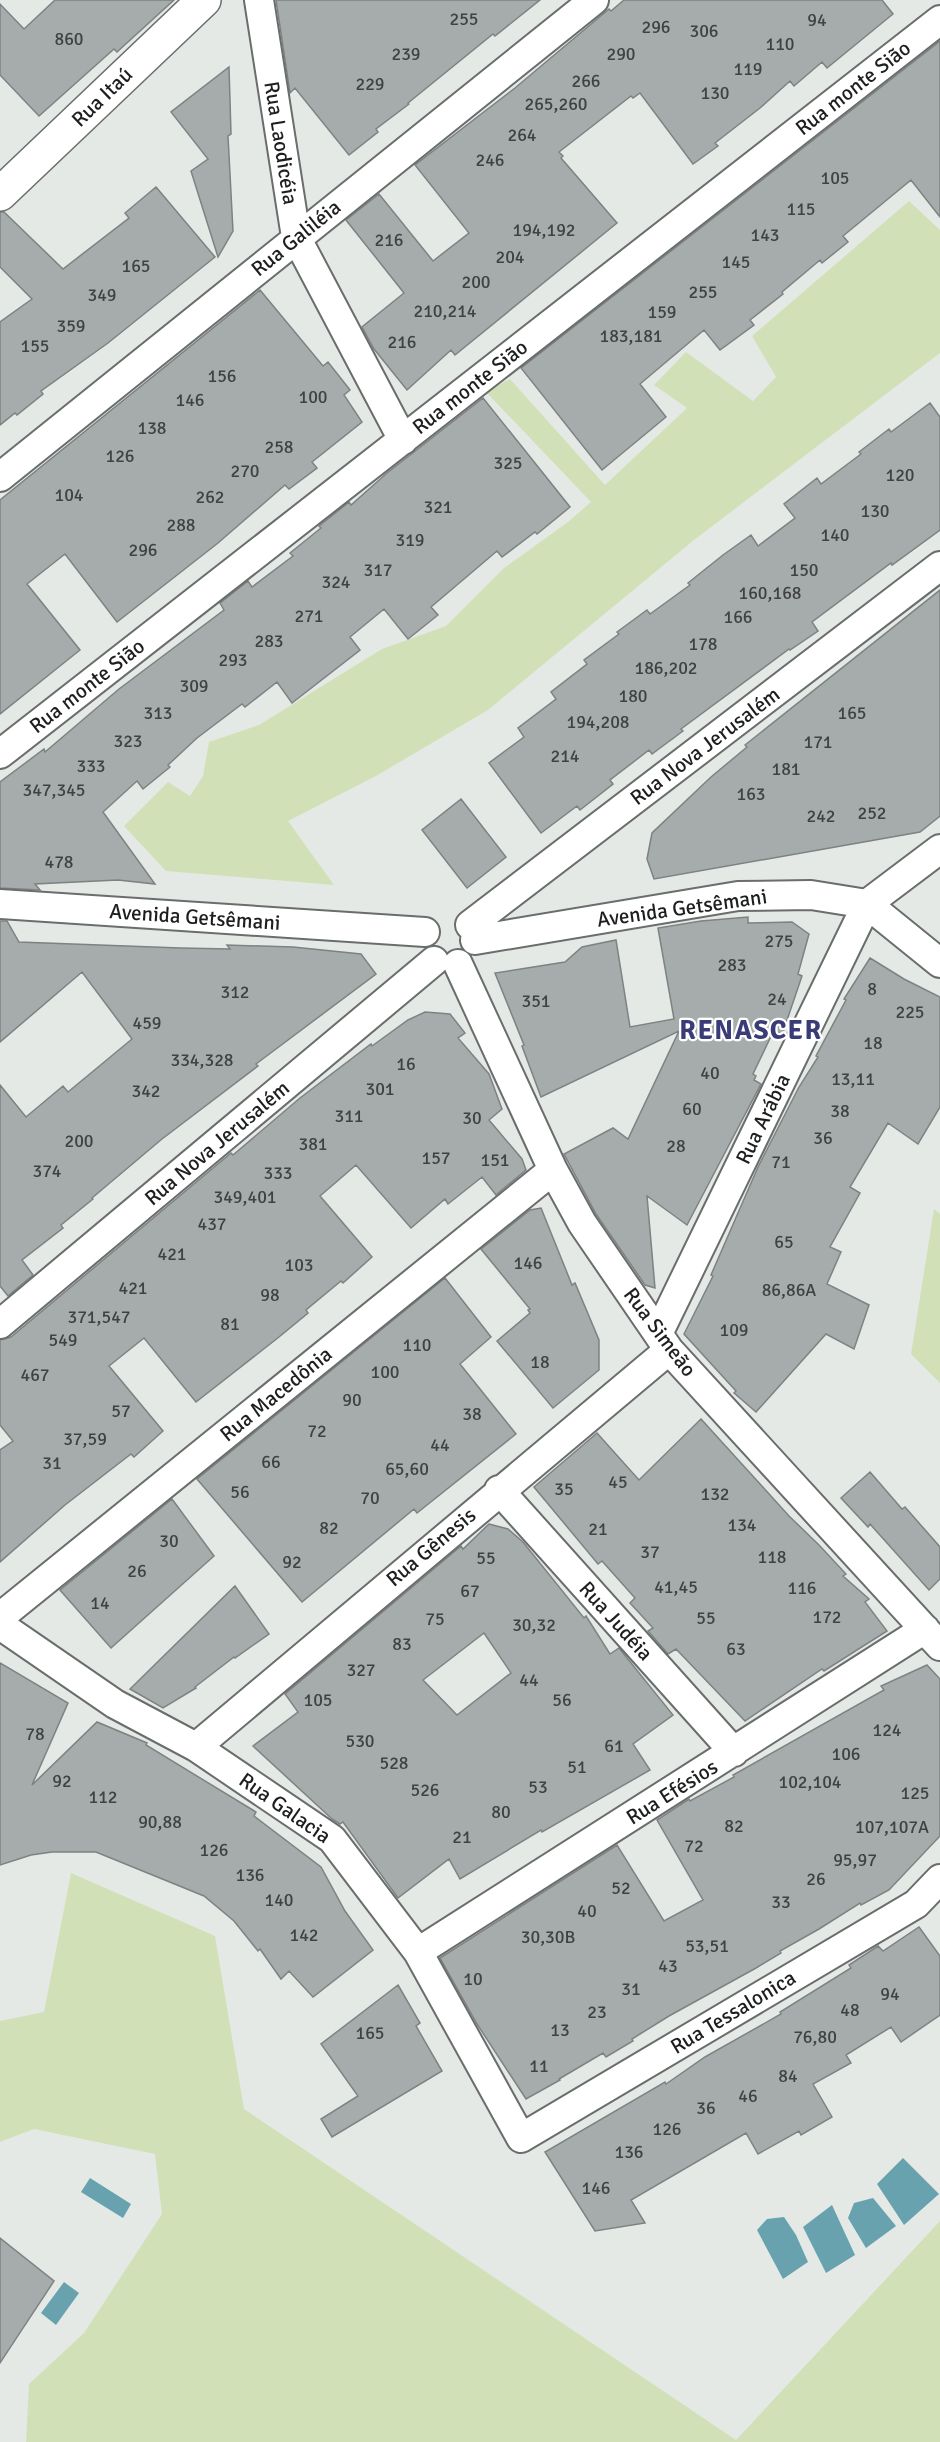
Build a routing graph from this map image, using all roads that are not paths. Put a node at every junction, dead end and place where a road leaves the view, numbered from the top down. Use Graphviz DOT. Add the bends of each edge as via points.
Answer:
graph roads {
  1 [pos="204,0"];
  2 [pos="259,0"];
  3 [pos="594,0"];
  4 [pos="940,20"];
  5 [pos="0,194"];
  6 [pos="296,237"];
  7 [pos="403,440"];
  8 [pos="0,477"];
  9 [pos="940,566"];
  10 [pos="0,754"];
  11 [pos="940,849"];
  12 [pos="0,904"];
  13 [pos="867,904"];
  14 [pos="425,932"];
  15 [pos="473,933"];
  16 [pos="446,962"];
  17 [pos="940,963"];
  18 [pos="553,1170"];
  19 [pos="0,1324"];
  20 [pos="664,1342"];
  21 [pos="499,1490"];
  22 [pos="0,1617"];
  23 [pos="0,1625"];
  24 [pos="932,1638"];
  25 [pos="195,1747"];
  26 [pos="734,1752"];
  27 [pos="940,1879"];
  28 [pos="418,1952"];
  29 [pos="521,2138"];
  1 -- 5 [label="street, Rua Itaú"];
  2 -- 6 [label="street, Rua Laodicéia"];
  3 -- 6 [label="street, Rua Galiléia"];
  4 -- 7 [label="street, Rua monte Sião"];
  6 -- 7 [label="street, Rua Laodicéia"];
  6 -- 8 [label="street, Rua Galiléia"];
  7 -- 10 [label="street, Rua monte Sião"];
  9 -- 15 [label="street, Rua Nova Jerusalém"];
  11 -- 13 [label="street"];
  12 -- 14 [label="street, Avenida Getsêmani"];
  13 -- 15 [label="street, Avenida Getsêmani" via="811,895 738,896"];
  13 -- 17 [label="street, Avenida Getsêmani"];
  13 -- 20 [label="street, Rua Arábia"];
  14 -- 15 [label="street" via="433,921 452,916"];
  14 -- 16 [label="street" via="424,947"];
  15 -- 16 [label="street" via="470,954"];
  16 -- 18 [label="street, Rua Simeão"];
  16 -- 19 [label="street, Rua Nova Jerusalém"];
  18 -- 20 [label="street, Rua Simeão" via="582,1223"];
  18 -- 22 [label="street, Rua Macedônia"];
  20 -- 21 [label="street, Rua Gênesis"];
  20 -- 24 [label="street, Rua Simeão"];
  21 -- 25 [label="street, Rua Gênesis"];
  21 -- 26 [label="street, Rua Judéia"];
  23 -- 25 [label="street, Rua Galacia" via="114,1704"];
  24 -- 26 [label="street, Rua Efésios"];
  25 -- 28 [label="street, Rua Galacia" via="332,1839"];
  26 -- 28 [label="street, Rua Efésios"];
  27 -- 29 [label="street, Rua Tessalonica" via="916,1904"];
  28 -- 29 [label="street, Rua Galacia"];
}
